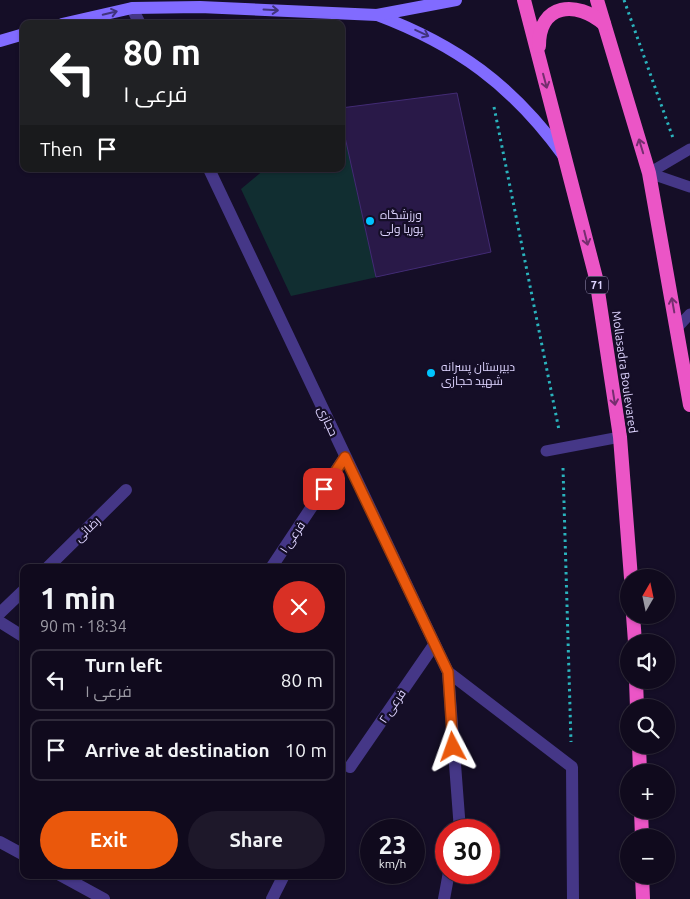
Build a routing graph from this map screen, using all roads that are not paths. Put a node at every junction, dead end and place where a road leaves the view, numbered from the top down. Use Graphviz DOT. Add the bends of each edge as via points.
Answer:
graph roads {
  1 [pos="407,0"];
  2 [pos="456,0"];
  3 [pos="524,0"];
  4 [pos="597,0"];
  5 [pos="132,8"];
  6 [pos="377,15"];
  7 [pos="80,20"];
  8 [pos="138,20"];
  9 [pos="604,24"];
  10 [pos="20,35"];
  11 [pos="0,41"];
  12 [pos="539,57"];
  13 [pos="690,149"];
  14 [pos="566,159"];
  15 [pos="209,172"];
  16 [pos="649,172"];
  17 [pos="690,187"];
  18 [pos="690,314"];
  19 [pos="677,328"];
  20 [pos="690,400"];
  21 [pos="620,438"];
  22 [pos="546,452"];
  23 [pos="345,457"];
  24 [pos="126,490"];
  25 [pos="51,564"];
  26 [pos="274,564"];
  27 [pos="630,569"];
  28 [pos="20,594"];
  29 [pos="0,614"];
  30 [pos="0,622"];
  31 [pos="20,635"];
  32 [pos="434,644"];
  33 [pos="448,672"];
  34 [pos="350,767"];
  35 [pos="459,819"];
  36 [pos="0,842"];
  37 [pos="20,853"];
  38 [pos="67,879"];
  39 [pos="282,879"];
  40 [pos="447,884"];
  41 [pos="642,884"];
  42 [pos="104,899"];
  43 [pos="272,899"];
  44 [pos="444,899"];
  45 [pos="573,899"];
  46 [pos="643,899"];
  1 -- 6 [label="main road"];
  2 -- 6 [label="main road"];
  3 -- 12 [label="highway, Mollasadra Boulevared / 71"];
  4 -- 9 [label="highway"];
  5 -- 6 [label="main road, one-way" via="200,7"];
  7 -- 5 [label="main road, one-way"];
  5 -- 8 [label="street"];
  6 -- 14 [label="main road, one-way" via="434,39 486,72 530,113"];
  9 -- 12 [label="highway" via="591,13 578,8 554,14 542,26"];
  16 -- 9 [label="highway, one-way"];
  10 -- 11 [label="main road"];
  12 -- 14 [label="highway, Mollasadra Boulevared / 71, one-way"];
  13 -- 16 [label="lane"];
  14 -- 21 [label="highway, Mollasadra Boulevared / 71, one-way" via="596,278"];
  15 -- 23 [label="street, حجازی"];
  16 -- 17 [label="lane"];
  19 -- 16 [label="highway, one-way"];
  18 -- 19 [label="lane"];
  19 -- 20 [label="highway"];
  21 -- 22 [label="lane"];
  21 -- 27 [label="highway, Mollasadra Boulevared / 71"];
  23 -- 26 [label="street, فرعی ۱"];
  23 -- 32 [label="street, حجازی"];
  24 -- 25 [label="street, رضائی"];
  28 -- 29 [label="street"];
  30 -- 31 [label="street"];
  32 -- 33 [label="street, حجازی"];
  32 -- 34 [label="street, فرعی ۲"];
  33 -- 35 [label="street, حجازی"];
  33 -- 45 [label="street, حجازی" via="572,767"];
  36 -- 37 [label="street"];
  38 -- 42 [label="street"];
  39 -- 43 [label="street"];
  40 -- 44 [label="street"];
  41 -- 46 [label="highway"];
}
